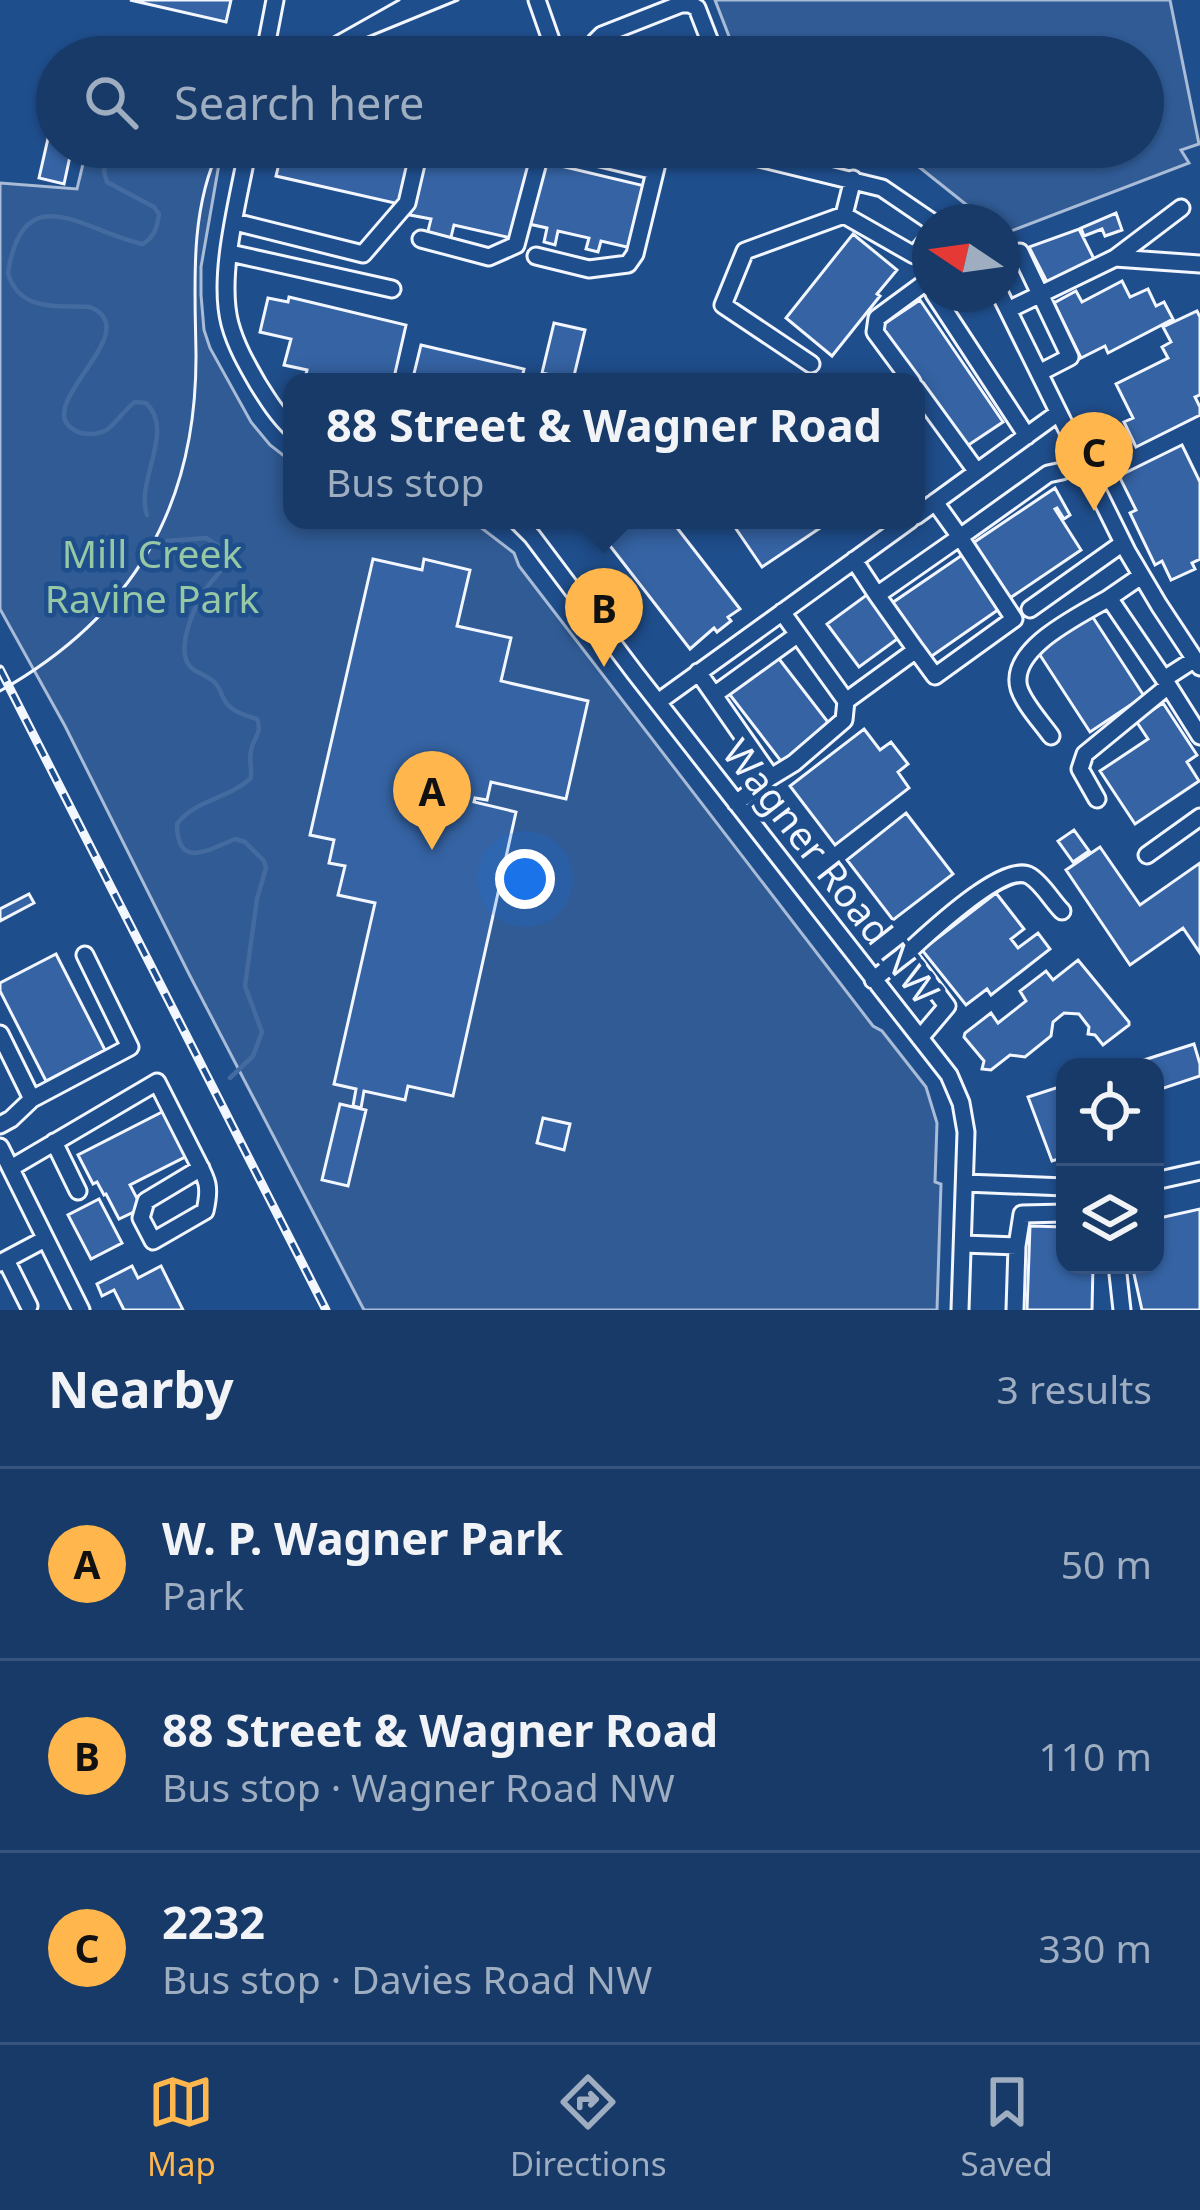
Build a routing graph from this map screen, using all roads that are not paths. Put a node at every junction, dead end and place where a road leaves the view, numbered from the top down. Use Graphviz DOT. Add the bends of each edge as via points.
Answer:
graph roads {
  1 [pos="275,0"];
  2 [pos="540,1"];
  3 [pos="268,36"];
  4 [pos="550,36"];
  5 [pos="601,36"];
  6 [pos="708,36"];
  7 [pos="244,168"];
  8 [pos="415,168"];
  9 [pos="536,168"];
  10 [pos="642,168"];
  11 [pos="656,168"];
  12 [pos="806,168"];
  13 [pos="655,171"];
  14 [pos="854,179"];
  15 [pos="912,207"];
  16 [pos="1181,208"];
  17 [pos="844,215"];
  18 [pos="235,222"];
  19 [pos="285,235"];
  20 [pos="421,239"];
  21 [pos="1021,252"];
  22 [pos="230,253"];
  23 [pos="912,254"];
  24 [pos="536,256"];
  25 [pos="1115,258"];
  26 [pos="280,264"];
  27 [pos="1200,264"];
  28 [pos="392,290"];
  29 [pos="912,292"];
  30 [pos="1040,294"];
  31 [pos="1020,298"];
  32 [pos="946,312"];
  33 [pos="1009,312"];
  34 [pos="811,364"];
  35 [pos="905,373"];
  36 [pos="1039,373"];
  37 [pos="925,400"];
  38 [pos="1058,413"];
  39 [pos="283,418"];
  40 [pos="1027,436"];
  41 [pos="1081,459"];
  42 [pos="977,472"];
  43 [pos="935,502"];
  44 [pos="925,509"];
  45 [pos="525,529"];
  46 [pos="898,529"];
  47 [pos="960,537"];
  48 [pos="1124,544"];
  49 [pos="854,560"];
  50 [pos="1141,576"];
  51 [pos="877,595"];
  52 [pos="1108,598"];
  53 [pos="1030,609"];
  54 [pos="782,612"];
  55 [pos="797,634"];
  56 [pos="916,650"];
  57 [pos="1197,663"];
  58 [pos="698,672"];
  59 [pos="1166,683"];
  60 [pos="713,695"];
  61 [pos="846,701"];
  62 [pos="658,702"];
  63 [pos="1051,736"];
  64 [pos="1200,736"];
  65 [pos="770,778"];
  66 [pos="1097,799"];
  67 [pos="736,803"];
  68 [pos="1200,817"];
  69 [pos="1147,855"];
  70 [pos="1062,911"];
  71 [pos="907,953"];
  72 [pos="85,955"];
  73 [pos="873,980"];
  74 [pos="0,1034"];
  75 [pos="920,1038"];
  76 [pos="32,1099"];
  77 [pos="0,1125"];
  78 [pos="54,1142"];
  79 [pos="0,1147"];
  80 [pos="10,1168"];
  81 [pos="201,1168"];
  82 [pos="1200,1171"];
  83 [pos="1164,1179"];
  84 [pos="965,1183"];
  85 [pos="1056,1186"];
  86 [pos="78,1191"];
  87 [pos="1056,1213"];
  88 [pos="45,1239"];
  89 [pos="963,1244"];
  90 [pos="1017,1246"];
  91 [pos="3,1262"];
  92 [pos="1118,1274"];
  93 [pos="29,1306"];
  94 [pos="81,1310"];
  95 [pos="960,1310"];
  96 [pos="1015,1310"];
  97 [pos="1122,1310"];
  1 -- 3 [label="street"];
  2 -- 4 [label="street"];
  5 -- 6 [label="street" via="690,4"];
  7 -- 18 [label="street"];
  8 -- 19 [label="street" via="407,203 363,254"];
  9 -- 20 [label="street" via="516,245 489,257"];
  10 -- 13 [label="street"];
  11 -- 13 [label="street"];
  12 -- 14 [label="street"];
  13 -- 24 [label="street" via="628,264 590,269"];
  14 -- 15 [label="street"];
  14 -- 17 [label="street"];
  16 -- 25 [label="street"];
  17 -- 23 [label="street"];
  17 -- 34 [label="street" via="745,251 723,305"];
  18 -- 19 [label="street"];
  18 -- 22 [label="street"];
  19 -- 26 [label="street"];
  21 -- 30 [label="street"];
  22 -- 26 [label="street"];
  22 -- 39 [label="street" via="226,293 235,341"];
  25 -- 27 [label="street"];
  25 -- 30 [label="street"];
  26 -- 28 [label="street"];
  29 -- 35 [label="street" via="877,318 875,332"];
  30 -- 31 [label="street"];
  30 -- 36 [label="street" via="1070,357"];
  32 -- 40 [label="street"];
  33 -- 36 [label="street"];
  36 -- 38 [label="street"];
  37 -- 42 [label="street"];
  38 -- 40 [label="street"];
  38 -- 41 [label="street"];
  40 -- 42 [label="street"];
  41 -- 47 [label="street"];
  41 -- 48 [label="street"];
  42 -- 43 [label="street"];
  43 -- 44 [label="street"];
  43 -- 47 [label="street"];
  45 -- 62 [label="street, Wagner Road NW"];
  46 -- 49 [label="street"];
  47 -- 51 [label="street"];
  47 -- 56 [label="street" via="1014,619 935,676"];
  48 -- 50 [label="street"];
  48 -- 53 [label="street"];
  49 -- 51 [label="street"];
  49 -- 54 [label="street"];
  50 -- 52 [label="street"];
  50 -- 57 [label="street"];
  51 -- 56 [label="street"];
  52 -- 59 [label="street"];
  52 -- 63 [label="street" via="1034,645 1019,668 1019,688"];
  54 -- 55 [label="street"];
  54 -- 58 [label="street"];
  55 -- 60 [label="street"];
  55 -- 61 [label="street"];
  56 -- 61 [label="street"];
  57 -- 59 [label="street"];
  58 -- 60 [label="street"];
  58 -- 62 [label="street"];
  59 -- 64 [label="street"];
  59 -- 66 [label="street" via="1084,754 1080,770"];
  60 -- 65 [label="street"];
  61 -- 65 [label="street" via="844,720"];
  62 -- 67 [label="street, Wagner Road NW"];
  65 -- 67 [label="street"];
  67 -- 73 [label="street, Wagner Road NW"];
  68 -- 69 [label="street"];
  70 -- 71 [label="street" via="1029,874 1017,873 995,881"];
  71 -- 73 [label="street"];
  71 -- 75 [label="street" via="947,1006"];
  72 -- 76 [label="street" via="130,1048"];
  73 -- 75 [label="street, Wagner Road NW"];
  74 -- 76 [label="street"];
  75 -- 84 [label="street, Wagner Road NW" via="961,1102"];
  76 -- 77 [label="street"];
  78 -- 80 [label="street"];
  78 -- 81 [label="street" via="157,1082"];
  78 -- 86 [label="street"];
  79 -- 80 [label="street"];
  80 -- 88 [label="street"];
  81 -- 81 [label="street" via="211,1189 205,1211 153,1240 141,1218 146,1201"];
  82 -- 83 [label="street"];
  84 -- 85 [label="street"];
  84 -- 89 [label="street, Wagner Road NW"];
  87 -- 90 [label="street" via="1022,1214"];
  88 -- 91 [label="street"];
  88 -- 94 [label="street"];
  89 -- 90 [label="street"];
  89 -- 95 [label="street, Wagner Road NW"];
  90 -- 96 [label="street"];
  91 -- 93 [label="street"];
  92 -- 97 [label="street"];
}
